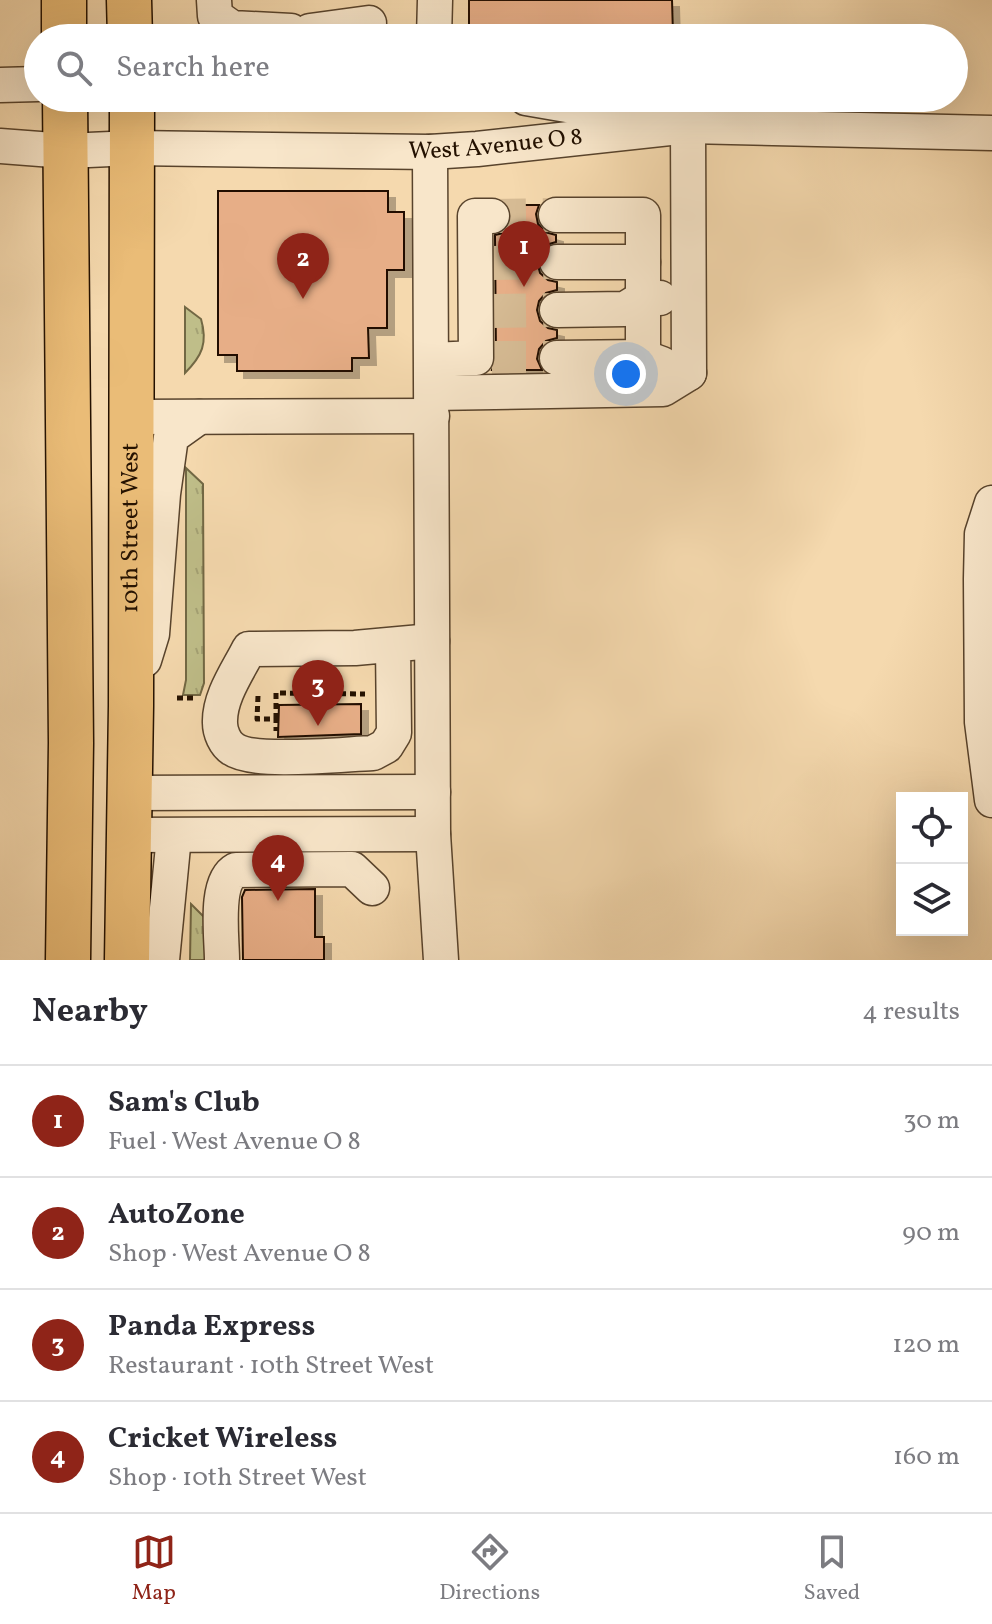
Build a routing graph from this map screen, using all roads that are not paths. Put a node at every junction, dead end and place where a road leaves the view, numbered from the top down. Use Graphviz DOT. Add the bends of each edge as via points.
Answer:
graph roads {
  1 [pos="64,0"];
  2 [pos="129,0"];
  3 [pos="214,0"];
  4 [pos="435,0"];
  5 [pos="369,23"];
  6 [pos="64,24"];
  7 [pos="130,24"];
  8 [pos="226,24"];
  9 [pos="360,24"];
  10 [pos="434,24"];
  11 [pos="24,84"];
  12 [pos="0,85"];
  13 [pos="65,112"];
  14 [pos="132,112"];
  15 [pos="607,112"];
  16 [pos="688,126"];
  17 [pos="992,133"];
  18 [pos="0,146"];
  19 [pos="133,148"];
  20 [pos="66,151"];
  21 [pos="430,152"];
  22 [pos="556,215"];
  23 [pos="492,216"];
  24 [pos="557,262"];
  25 [pos="643,262"];
  26 [pos="643,298"];
  27 [pos="689,298"];
  28 [pos="557,310"];
  29 [pos="643,357"];
  30 [pos="557,358"];
  31 [pos="689,373"];
  32 [pos="432,389"];
  33 [pos="132,417"];
  34 [pos="199,417"];
  35 [pos="992,503"];
  36 [pos="432,641"];
  37 [pos="393,645"];
  38 [pos="131,706"];
  39 [pos="433,792"];
  40 [pos="129,793"];
  41 [pos="992,800"];
  42 [pos="68,811"];
  43 [pos="433,834"];
  44 [pos="128,835"];
  45 [pos="174,836"];
  46 [pos="372,888"];
  47 [pos="68,960"];
  48 [pos="127,960"];
  49 [pos="162,960"];
  50 [pos="222,960"];
  51 [pos="441,960"];
  1 -- 6 [label="main road"];
  2 -- 7 [label="main road"];
  3 -- 8 [label="street" via="215,16"];
  4 -- 10 [label="street"];
  5 -- 9 [label="street"];
  11 -- 12 [label="street"];
  13 -- 20 [label="main road"];
  14 -- 19 [label="main road, 10th Street West"];
  15 -- 16 [label="street"];
  16 -- 17 [label="street, West Avenue O 8"];
  16 -- 21 [label="street, West Avenue O 8"];
  16 -- 27 [label="street"];
  18 -- 20 [label="street, West Avenue O 8"];
  19 -- 20 [label="street, West Avenue O 8"];
  19 -- 21 [label="street, West Avenue O 8"];
  19 -- 33 [label="main road, 10th Street West"];
  20 -- 42 [label="main road"];
  21 -- 32 [label="street"];
  22 -- 25 [label="street" via="643,215"];
  23 -- 32 [label="street" via="475,216 484,263 484,358"];
  24 -- 25 [label="street"];
  25 -- 26 [label="street"];
  26 -- 27 [label="street"];
  26 -- 28 [label="street" via="625,309"];
  26 -- 29 [label="street"];
  27 -- 31 [label="street"];
  29 -- 30 [label="street"];
  29 -- 31 [label="street"];
  31 -- 32 [label="street" via="663,389"];
  32 -- 34 [label="street"];
  32 -- 36 [label="street"];
  33 -- 34 [label="street"];
  33 -- 38 [label="main road, 10th Street West"];
  34 -- 38 [label="street" via="171,437 152,634"];
  35 -- 41 [label="street" via="982,534 981,604 982,722"];
  36 -- 37 [label="street"];
  36 -- 39 [label="street"];
  37 -- 37 [label="street" via="249,649 224,698 224,739 234,750 256,756 373,753 386,746 394,733"];
  38 -- 40 [label="main road, 10th Street West"];
  39 -- 40 [label="street"];
  39 -- 43 [label="street"];
  40 -- 42 [label="main road"];
  40 -- 44 [label="main road, 10th Street West"];
  42 -- 44 [label="main road"];
  42 -- 47 [label="main road"];
  43 -- 45 [label="street"];
  43 -- 51 [label="street"];
  44 -- 45 [label="street"];
  44 -- 48 [label="main road, 10th Street West"];
  45 -- 49 [label="street"];
  46 -- 50 [label="street" via="352,869 236,870 222,888"];
}
